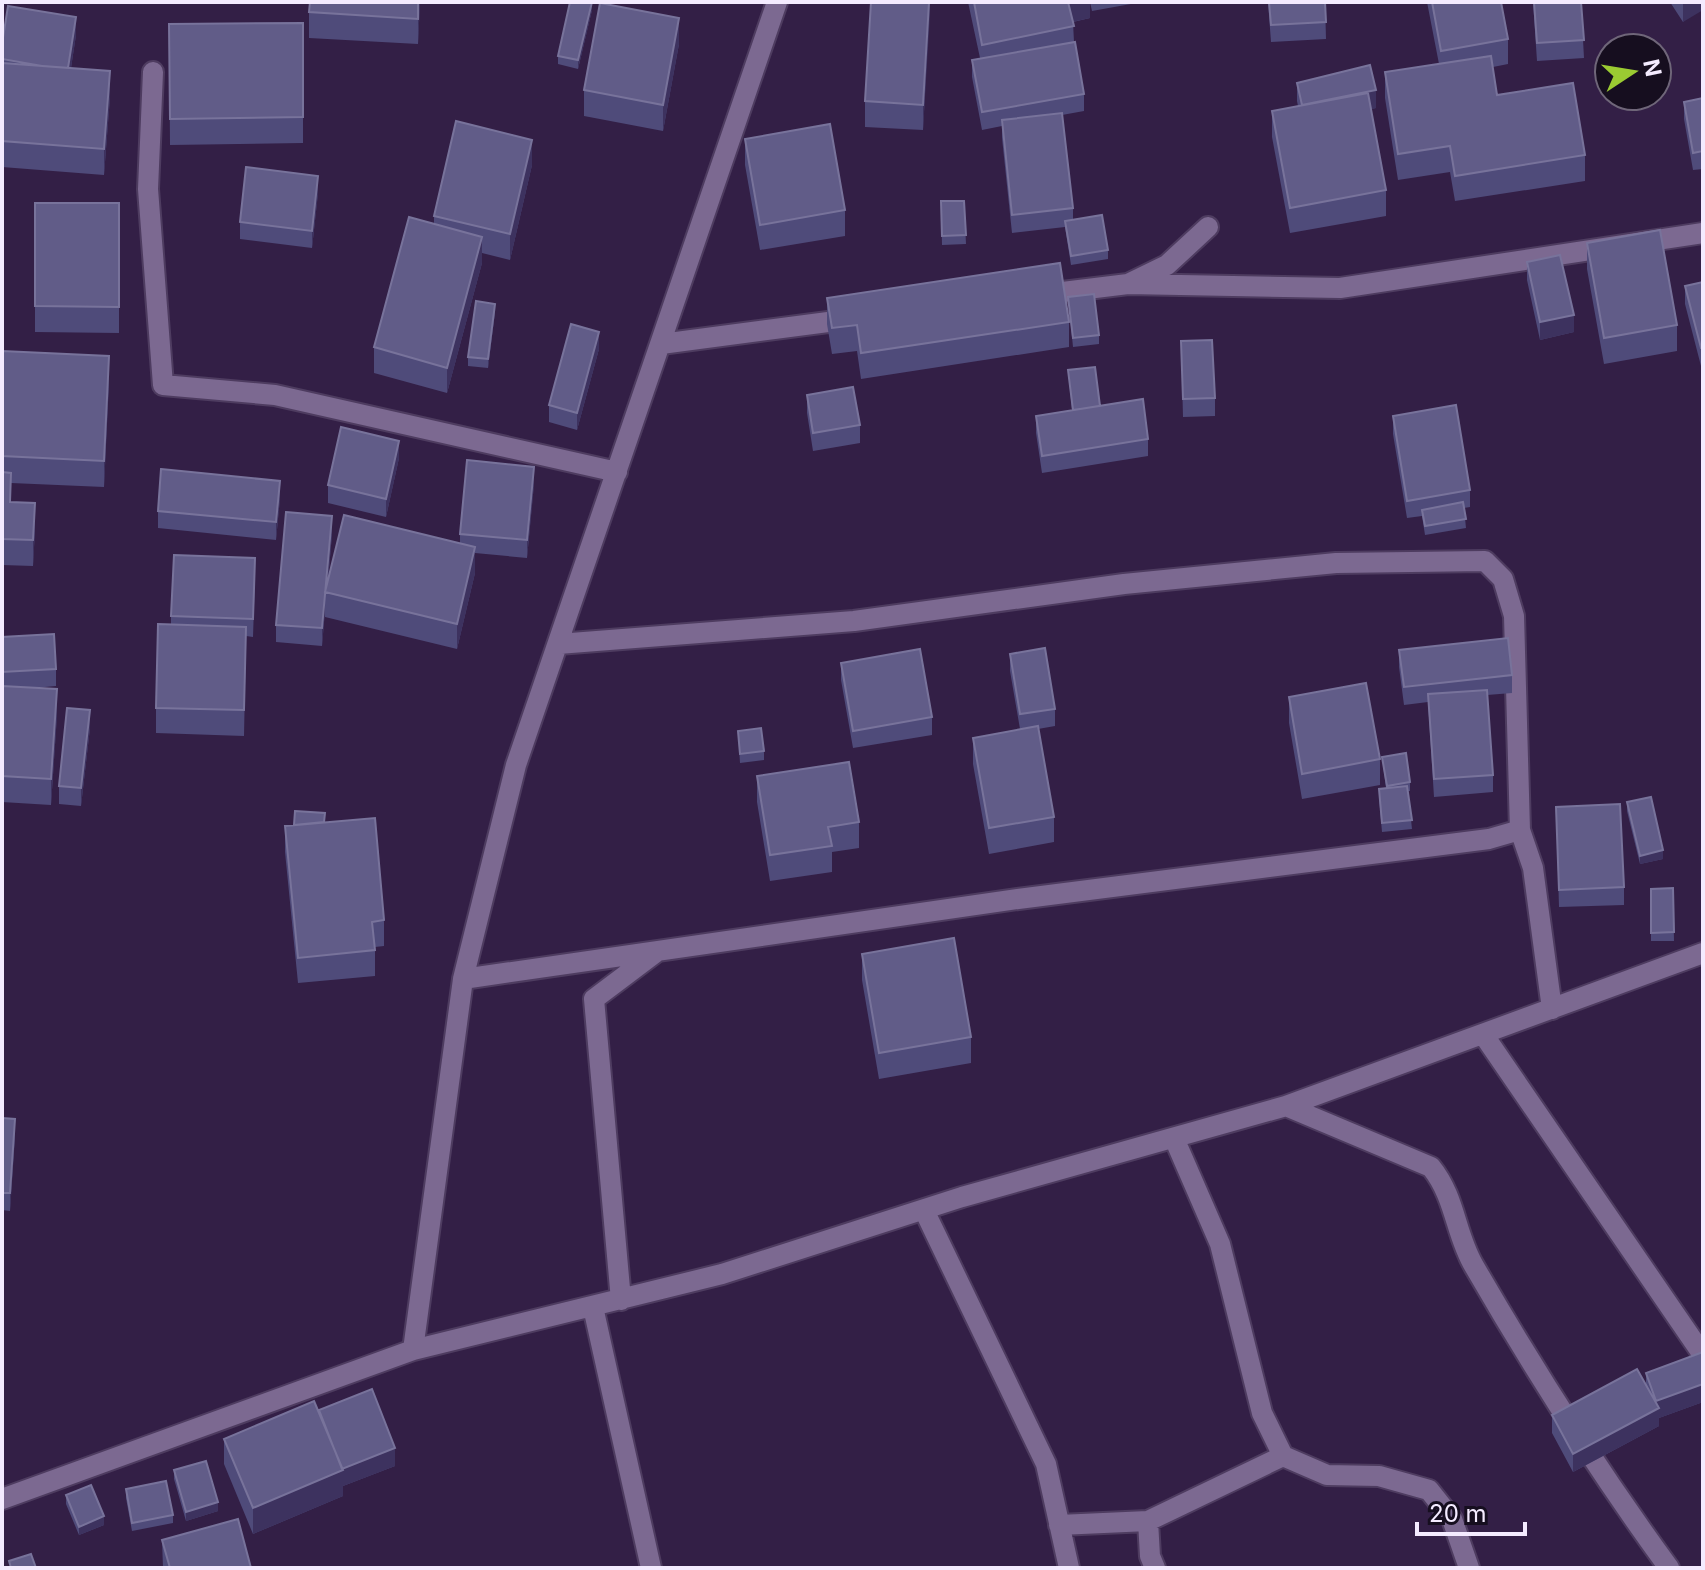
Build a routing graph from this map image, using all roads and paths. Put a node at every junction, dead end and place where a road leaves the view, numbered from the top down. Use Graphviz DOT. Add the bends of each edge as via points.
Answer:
graph roads {
  1 [pos="777,2"];
  2 [pos="153,72"];
  3 [pos="1208,227"];
  4 [pos="1703,233"];
  5 [pos="1128,284"];
  6 [pos="1019,298"];
  7 [pos="879,316"];
  8 [pos="661,344"];
  9 [pos="617,472"];
  10 [pos="558,644"];
  11 [pos="1520,830"];
  12 [pos="658,951"];
  13 [pos="1703,953"];
  14 [pos="463,979"];
  15 [pos="1552,1009"];
  16 [pos="1483,1034"];
  17 [pos="1286,1106"];
  18 [pos="1174,1138"];
  19 [pos="924,1210"];
  20 [pos="621,1300"];
  21 [pos="593,1307"];
  22 [pos="413,1350"];
  23 [pos="1703,1355"];
  24 [pos="1283,1456"];
  25 [pos="2,1499"];
  26 [pos="1148,1521"];
  27 [pos="1059,1525"];
  28 [pos="651,1568"];
  29 [pos="1069,1568"];
  30 [pos="1155,1568"];
  31 [pos="1469,1568"];
  32 [pos="1669,1568"];
  1 -- 8 [label="street"];
  2 -- 9 [label="street" via="148,189 163,385 275,395"];
  3 -- 5 [label="street" via="1167,265"];
  4 -- 5 [label="street" via="1340,288"];
  5 -- 6 [label="street"];
  7 -- 8 [label="street"];
  8 -- 9 [label="street"];
  9 -- 10 [label="street"];
  10 -- 11 [label="street" via="854,621 1124,584 1336,563 1485,561 1503,579 1514,616"];
  10 -- 14 [label="street" via="516,765"];
  11 -- 12 [label="street" via="1489,839"];
  11 -- 15 [label="street" via="1533,868"];
  12 -- 14 [label="street"];
  12 -- 20 [label="street" via="594,999"];
  13 -- 15 [label="street"];
  14 -- 22 [label="street"];
  15 -- 16 [label="street"];
  16 -- 17 [label="street"];
  16 -- 23 [label="street"];
  17 -- 18 [label="street"];
  17 -- 32 [label="street" via="1431,1167 1446,1186 1472,1263 1620,1500"];
  18 -- 19 [label="street"];
  18 -- 24 [label="street" via="1220,1244 1262,1413"];
  19 -- 20 [label="street"];
  19 -- 27 [label="street" via="1046,1464"];
  20 -- 21 [label="street"];
  21 -- 22 [label="street"];
  21 -- 28 [label="street"];
  22 -- 25 [label="street"];
  24 -- 26 [label="street"];
  24 -- 31 [label="street" via="1327,1475 1379,1476 1429,1490 1452,1519"];
  26 -- 27 [label="street"];
  26 -- 30 [label="street"];
  27 -- 29 [label="street"];
}
